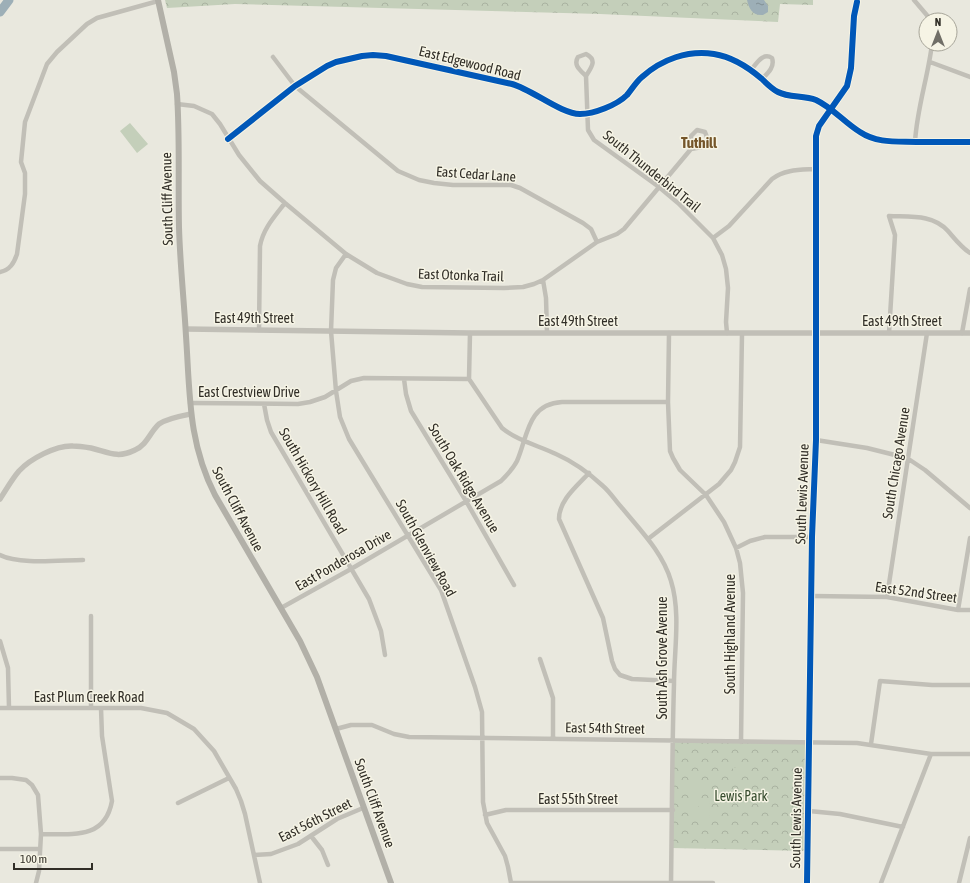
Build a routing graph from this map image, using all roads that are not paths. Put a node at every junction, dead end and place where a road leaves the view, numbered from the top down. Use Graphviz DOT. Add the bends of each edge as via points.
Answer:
graph roads {
  1 [pos="158,0"];
  2 [pos="914,0"];
  3 [pos="858,2"];
  4 [pos="924,12"];
  5 [pos="931,52"];
  6 [pos="273,57"];
  7 [pos="930,62"];
  8 [pos="751,70"];
  9 [pos="586,76"];
  10 [pos="970,77"];
  11 [pos="762,79"];
  12 [pos="294,86"];
  13 [pos="178,104"];
  14 [pos="830,110"];
  15 [pos="588,114"];
  16 [pos="228,138"];
  17 [pos="916,142"];
  18 [pos="970,142"];
  19 [pos="691,149"];
  20 [pos="816,169"];
  21 [pos="659,187"];
  22 [pos="285,204"];
  23 [pos="714,238"];
  24 [pos="597,242"];
  25 [pos="970,253"];
  26 [pos="346,254"];
  27 [pos="0,272"];
  28 [pos="543,280"];
  29 [pos="970,289"];
  30 [pos="186,329"];
  31 [pos="259,330"];
  32 [pos="331,331"];
  33 [pos="547,332"];
  34 [pos="470,333"];
  35 [pos="669,333"];
  36 [pos="727,333"];
  37 [pos="816,333"];
  38 [pos="890,333"];
  39 [pos="927,333"];
  40 [pos="962,333"];
  41 [pos="970,333"];
  42 [pos="742,334"];
  43 [pos="404,379"];
  44 [pos="469,379"];
  45 [pos="336,391"];
  46 [pos="668,402"];
  47 [pos="190,403"];
  48 [pos="264,404"];
  49 [pos="191,414"];
  50 [pos="816,440"];
  51 [pos="523,441"];
  52 [pos="908,458"];
  53 [pos="589,473"];
  54 [pos="706,495"];
  55 [pos="0,499"];
  56 [pos="466,501"];
  57 [pos="970,508"];
  58 [pos="408,535"];
  59 [pos="812,537"];
  60 [pos="970,538"];
  61 [pos="648,539"];
  62 [pos="736,548"];
  63 [pos="0,555"];
  64 [pos="83,560"];
  65 [pos="351,569"];
  66 [pos="514,585"];
  67 [pos="812,596"];
  68 [pos="887,597"];
  69 [pos="281,608"];
  70 [pos="958,610"];
  71 [pos="970,610"];
  72 [pos="91,616"];
  73 [pos="0,641"];
  74 [pos="385,655"];
  75 [pos="540,659"];
  76 [pos="674,681"];
  77 [pos="970,685"];
  78 [pos="0,708"];
  79 [pos="9,708"];
  80 [pos="91,708"];
  81 [pos="101,708"];
  82 [pos="336,730"];
  83 [pos="482,738"];
  84 [pos="553,738"];
  85 [pos="673,741"];
  86 [pos="741,742"];
  87 [pos="810,743"];
  88 [pos="871,744"];
  89 [pos="931,754"];
  90 [pos="970,754"];
  91 [pos="0,778"];
  92 [pos="229,778"];
  93 [pos="178,803"];
  94 [pos="363,808"];
  95 [pos="672,810"];
  96 [pos="809,811"];
  97 [pos="485,815"];
  98 [pos="903,827"];
  99 [pos="41,834"];
  100 [pos="311,836"];
  101 [pos="970,838"];
  102 [pos="0,849"];
  103 [pos="40,849"];
  104 [pos="254,855"];
  105 [pos="328,865"];
  106 [pos="881,882"];
  107 [pos="36,883"];
  108 [pos="260,883"];
  109 [pos="391,883"];
  110 [pos="511,883"];
  111 [pos="671,883"];
  112 [pos="713,883"];
  113 [pos="808,883"];
  114 [pos="959,883"];
  1 -- 13 [label="main road, South Cliff Avenue" via="174,72"];
  1 -- 27 [label="street" via="97,18 87,24 47,64 25,122 21,162 25,174 26,194 17,254 14,263"];
  2 -- 4 [label="street"];
  3 -- 14 [label="street, South Lewis Avenue" via="854,16 847,86"];
  5 -- 7 [label="street"];
  6 -- 12 [label="street, East Cedar Lane"];
  7 -- 10 [label="street"];
  7 -- 17 [label="street" via="918,112"];
  8 -- 11 [label="street, East Edgewood Road"];
  8 -- 11 [label="street" via="764,56 772,58 773,66"];
  8 -- 15 [label="street, East Edgewood Road" via="733,59 715,54 685,54 653,68 641,77 617,104"];
  9 -- 9 [label="street" via="593,62 589,55 584,54 578,57 576,62"];
  9 -- 15 [label="street, South Thunderbird Trail"];
  11 -- 14 [label="street, East Edgewood Road" via="780,93 816,100"];
  12 -- 15 [label="street, East Edgewood Road" via="336,62 362,56 386,56 512,84 570,113"];
  12 -- 16 [label="street, East Edgewood Road"];
  12 -- 24 [label="street, East Cedar Lane" via="407,176 434,183 512,185 583,223 591,229"];
  13 -- 16 [label="street, East Otonka Trail" via="194,106 212,114"];
  13 -- 30 [label="main road, South Cliff Avenue" via="180,238"];
  14 -- 17 [label="street, East Edgewood Road" via="873,139"];
  14 -- 20 [label="street, South Lewis Avenue" via="817,132"];
  15 -- 21 [label="street, South Thunderbird Trail" via="588,130 594,140"];
  16 -- 22 [label="street, East Otonka Trail" via="260,180"];
  17 -- 18 [label="street, East Edgewood Road"];
  19 -- 19 [label="street" via="692,133 700,130 705,132 708,137 706,143 702,147"];
  19 -- 21 [label="street, East Otonka Trail"];
  20 -- 23 [label="street" via="788,171 776,175 729,226"];
  20 -- 37 [label="street, South Lewis Avenue"];
  21 -- 23 [label="street, South Thunderbird Trail"];
  21 -- 24 [label="street, East Otonka Trail" via="624,229"];
  22 -- 26 [label="street, East Otonka Trail"];
  22 -- 31 [label="street" via="268,225 260,246"];
  23 -- 36 [label="street, South Thunderbird Trail" via="726,269"];
  24 -- 28 [label="street, East Otonka Trail"];
  25 -- 38 [label="street" via="934,220 889,216 895,235"];
  26 -- 28 [label="street, East Otonka Trail" via="377,273 422,287 504,288"];
  26 -- 32 [label="street, South Glenview Road" via="336,268 332,280"];
  28 -- 33 [label="street"];
  29 -- 40 [label="street"];
  30 -- 31 [label="street, East 49th Street"];
  30 -- 47 [label="main road, South Cliff Avenue"];
  31 -- 32 [label="street, East 49th Street"];
  32 -- 34 [label="street, East 49th Street"];
  32 -- 45 [label="street, South Glenview Road"];
  33 -- 34 [label="street, East 49th Street"];
  33 -- 35 [label="street, East 49th Street"];
  34 -- 44 [label="street"];
  35 -- 36 [label="street, East 49th Street"];
  35 -- 46 [label="street, South Highland Avenue"];
  36 -- 42 [label="street, East 49th Street"];
  37 -- 38 [label="street, East 49th Street"];
  37 -- 42 [label="street, East 49th Street"];
  37 -- 50 [label="street, South Lewis Avenue"];
  38 -- 39 [label="street, East 49th Street"];
  39 -- 40 [label="street, East 49th Street"];
  39 -- 52 [label="street, South Chicago Avenue"];
  40 -- 41 [label="street, East 49th Street"];
  42 -- 54 [label="street" via="740,447 730,470"];
  43 -- 44 [label="street, East Crestview Drive"];
  43 -- 45 [label="street, East Crestview Drive" via="364,378 351,381"];
  43 -- 56 [label="street, South Oak Ridge Avenue" via="411,411"];
  44 -- 51 [label="street, South Ash Grove Avenue" via="502,428"];
  45 -- 48 [label="street, East Crestview Drive" via="310,402"];
  45 -- 58 [label="street, South Glenview Road" via="340,417 346,433"];
  46 -- 51 [label="street, East Ponderosa Drive" via="550,404 534,415"];
  46 -- 54 [label="street, South Highland Avenue" via="669,444 673,458 683,474"];
  47 -- 48 [label="street, East Crestview Drive"];
  47 -- 49 [label="main road, South Cliff Avenue"];
  48 -- 65 [label="street, South Hickory Hill Road" via="271,432"];
  49 -- 55 [label="street" via="160,424 143,445 121,455 72,446 49,451 19,471"];
  49 -- 69 [label="main road, South Cliff Avenue" via="195,444 209,483"];
  50 -- 52 [label="street"];
  50 -- 59 [label="street, South Lewis Avenue"];
  51 -- 53 [label="street, South Ash Grove Avenue" via="555,454"];
  51 -- 56 [label="street, East Ponderosa Drive" via="516,463 506,476"];
  52 -- 57 [label="street"];
  52 -- 68 [label="street, South Chicago Avenue"];
  53 -- 61 [label="street, South Ash Grove Avenue" via="609,492"];
  53 -- 76 [label="street" via="561,505 559,512 603,618 615,669 620,675 632,679"];
  54 -- 61 [label="street"];
  54 -- 62 [label="street, South Highland Avenue" via="724,522"];
  56 -- 58 [label="street, East Ponderosa Drive"];
  56 -- 66 [label="street, South Oak Ridge Avenue"];
  58 -- 65 [label="street, East Ponderosa Drive"];
  58 -- 83 [label="street, South Glenview Road" via="441,590 482,712"];
  59 -- 62 [label="street" via="765,537"];
  59 -- 67 [label="street, South Lewis Avenue"];
  60 -- 70 [label="street"];
  61 -- 76 [label="street, South Ash Grove Avenue" via="664,564 674,592"];
  62 -- 86 [label="street, South Highland Avenue" via="742,579"];
  63 -- 64 [label="street" via="26,561"];
  65 -- 69 [label="street, East Ponderosa Drive"];
  65 -- 74 [label="street, South Hickory Hill Road" via="369,599 381,631"];
  67 -- 68 [label="street, East 52nd Street"];
  67 -- 87 [label="street, South Lewis Avenue"];
  68 -- 70 [label="street, East 52nd Street"];
  69 -- 82 [label="main road, South Cliff Avenue" via="300,640 317,677"];
  70 -- 71 [label="street, East 52nd Street"];
  72 -- 80 [label="street"];
  73 -- 79 [label="street" via="8,668"];
  75 -- 84 [label="street" via="553,698"];
  76 -- 85 [label="street, South Ash Grove Avenue"];
  77 -- 88 [label="street" via="880,681"];
  78 -- 79 [label="street, East Plum Creek Road"];
  79 -- 80 [label="street, East Plum Creek Road"];
  80 -- 81 [label="street, East Plum Creek Road"];
  81 -- 92 [label="street, East Plum Creek Road" via="150,708 175,717 194,729 208,743"];
  81 -- 99 [label="street" via="102,736 112,796 110,812 97,828 84,834"];
  82 -- 83 [label="street, East 54th Street" via="362,724 409,737"];
  82 -- 94 [label="main road, South Cliff Avenue"];
  83 -- 84 [label="street, East 54th Street"];
  83 -- 97 [label="street, South Glenview Road"];
  84 -- 85 [label="street, East 54th Street"];
  85 -- 86 [label="street, East 54th Street"];
  85 -- 95 [label="street, South Ash Grove Avenue"];
  86 -- 87 [label="street, East 54th Street"];
  87 -- 88 [label="street, East 54th Street"];
  87 -- 96 [label="street, South Lewis Avenue"];
  88 -- 89 [label="street, East 54th Street"];
  89 -- 90 [label="street, East 54th Street"];
  89 -- 98 [label="street"];
  91 -- 99 [label="street" via="22,779 32,785 38,795"];
  92 -- 93 [label="street"];
  92 -- 104 [label="street, East Plum Creek Road" via="246,814"];
  94 -- 100 [label="street, East 56th Street" via="337,819"];
  94 -- 109 [label="main road, South Cliff Avenue"];
  95 -- 97 [label="street, East 55th Street" via="506,810"];
  95 -- 111 [label="street, South Ash Grove Avenue"];
  96 -- 98 [label="street" via="840,814"];
  96 -- 113 [label="street, South Lewis Avenue"];
  97 -- 110 [label="street, South Glenview Road" via="505,856"];
  98 -- 106 [label="street"];
  99 -- 103 [label="street"];
  100 -- 104 [label="street, East 56th Street" via="271,854"];
  100 -- 105 [label="street" via="322,850"];
  101 -- 114 [label="street"];
  102 -- 103 [label="street"];
  103 -- 107 [label="street"];
  104 -- 108 [label="street, East Plum Creek Road"];
  110 -- 111 [label="street"];
  111 -- 112 [label="street"];
}
